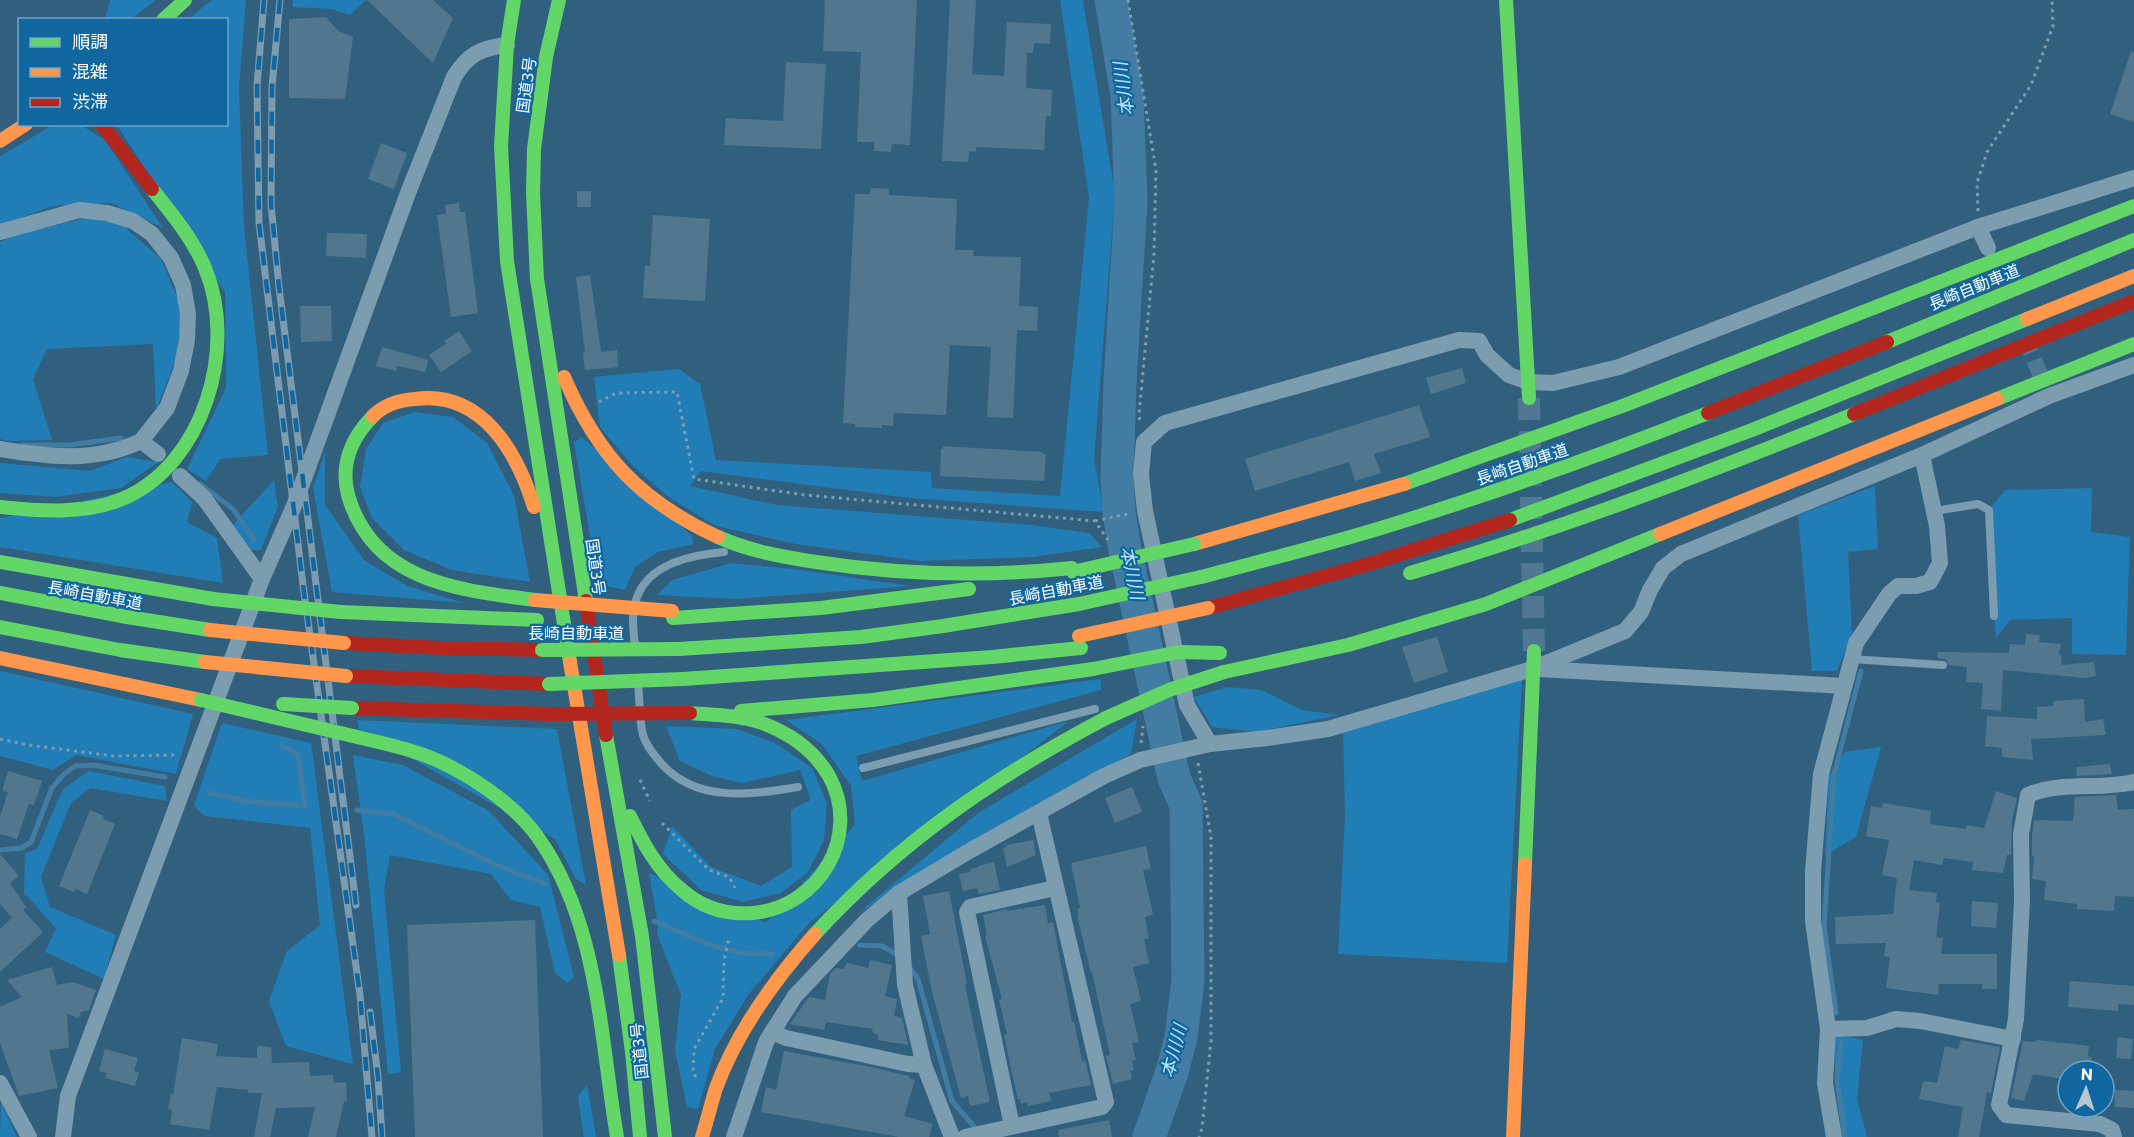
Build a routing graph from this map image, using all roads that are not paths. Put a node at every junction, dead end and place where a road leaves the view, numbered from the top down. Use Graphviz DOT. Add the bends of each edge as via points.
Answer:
graph roads {
  1 [pos="185,0"];
  2 [pos="514,0"];
  3 [pos="559,0"];
  4 [pos="1506,0"];
  5 [pos="165,18"];
  6 [pos="507,45"];
  7 [pos="23,126"];
  8 [pos="103,126"];
  9 [pos="0,141"];
  10 [pos="2134,178"];
  11 [pos="2134,206"];
  12 [pos="1978,227"];
  13 [pos="0,232"];
  14 [pos="2134,240"];
  15 [pos="1993,253"];
  16 [pos="2134,276"];
  17 [pos="537,279"];
  18 [pos="2134,301"];
  19 [pos="2081,337"];
  20 [pos="1820,344"];
  21 [pos="2134,344"];
  22 [pos="2134,366"];
  23 [pos="1528,390"];
  24 [pos="1695,403"];
  25 [pos="141,441"];
  26 [pos="0,449"];
  27 [pos="158,454"];
  28 [pos="1922,455"];
  29 [pos="180,476"];
  30 [pos="1507,487"];
  31 [pos="0,507"];
  32 [pos="1935,511"];
  33 [pos="1539,535"];
  34 [pos="755,550"];
  35 [pos="0,562"];
  36 [pos="1073,570"];
  37 [pos="1401,575"];
  38 [pos="262,579"];
  39 [pos="558,590"];
  40 [pos="0,593"];
  41 [pos="673,614"];
  42 [pos="1994,616"];
  43 [pos="0,627"];
  44 [pos="1185,627"];
  45 [pos="1080,642"];
  46 [pos="1325,650"];
  47 [pos="1534,651"];
  48 [pos="636,655"];
  49 [pos="0,658"];
  50 [pos="1851,659"];
  51 [pos="1943,665"];
  52 [pos="637,667"];
  53 [pos="1532,669"];
  54 [pos="1844,686"];
  55 [pos="201,697"];
  56 [pos="1105,712"];
  57 [pos="690,713"];
  58 [pos="1202,745"];
  59 [pos="608,747"];
  60 [pos="863,768"];
  61 [pos="2134,782"];
  62 [pos="798,787"];
  63 [pos="1039,813"];
  64 [pos="1055,888"];
  65 [pos="899,893"];
  66 [pos="1828,1029"];
  67 [pos="772,1032"];
  68 [pos="2013,1039"];
  69 [pos="924,1065"];
  70 [pos="0,1083"];
  71 [pos="1011,1126"];
  72 [pos="968,1136"];
  73 [pos="29,1137"];
  74 [pos="63,1137"];
  75 [pos="617,1137"];
  76 [pos="640,1137"];
  77 [pos="665,1137"];
  78 [pos="702,1137"];
  79 [pos="734,1137"];
  80 [pos="952,1137"];
  81 [pos="1513,1137"];
  82 [pos="1834,1137"];
  83 [pos="2114,1137"];
  1 -- 5 [label="main road"];
  2 -- 6 [label="main road, 国道3号"];
  3 -- 17 [label="main road, 国道3号" via="546,57 534,149 532,193"];
  4 -- 23 [label="main road"];
  6 -- 38 [label="street" via="473,54 454,77 294,506"];
  6 -- 39 [label="main road, 国道3号" via="501,146 507,261"];
  7 -- 9 [label="main road"];
  8 -- 31 [label="main road" via="173,215 210,281 216,350 209,395 195,432 177,459 143,488 123,498 80,509"];
  10 -- 12 [label="street"];
  11 -- 15 [label="main road"];
  12 -- 15 [label="street"];
  12 -- 23 [label="street" via="1619,367"];
  13 -- 25 [label="street" via="79,210 107,213 133,221 152,234 171,258 183,285 187,340 167,408"];
  14 -- 30 [label="main road, 長崎自動車道" via="1739,400"];
  15 -- 20 [label="main road"];
  15 -- 36 [label="main road, bridge" via="1719,370 1452,469 1194,544"];
  16 -- 45 [label="main road, bridge" via="1750,431 1582,494 1407,554"];
  17 -- 34 [label="main road" via="556,356 578,412 607,458 671,513"];
  17 -- 59 [label="main road, 国道3号"];
  18 -- 33 [label="main road" via="1733,462"];
  19 -- 33 [label="main road" via="1630,510"];
  21 -- 46 [label="main road" via="1486,604"];
  22 -- 28 [label="street" via="2048,392"];
  23 -- 58 [label="street" via="1487,355 1479,341 1459,340 1165,423 1144,442 1141,474 1145,511 1187,705"];
  24 -- 30 [label="main road"];
  25 -- 26 [label="street" via="122,450 91,456"];
  25 -- 27 [label="street"];
  28 -- 32 [label="street"];
  28 -- 53 [label="street" via="1682,554 1663,568 1641,612 1625,632"];
  29 -- 38 [label="street" via="204,498"];
  30 -- 40 [label="main road, 長崎自動車道, bridge" via="1331,543 1079,604 969,622 770,645 542,650 344,643 210,630"];
  32 -- 42 [label="lane" via="1978,504 1989,510"];
  32 -- 50 [label="street" via="1940,563 1930,582 1898,586 1889,594 1856,643"];
  33 -- 37 [label="main road"];
  34 -- 36 [label="main road" via="917,574 1000,575"];
  34 -- 48 [label="lane" via="679,560 646,581 633,614"];
  35 -- 41 [label="main road, bridge" via="213,599 341,612 537,620"];
  36 -- 41 [label="main road" via="905,599 777,612"];
  38 -- 74 [label="street" via="68,1096"];
  39 -- 41 [label="main road, bridge" via="521,472 486,421 456,403 422,396 388,405 362,426 347,458 349,505 369,539 401,566 447,585 535,600"];
  39 -- 76 [label="main road, 国道3号" via="617,941"];
  43 -- 45 [label="main road, bridge" via="205,662 346,676 549,684 772,675"];
  44 -- 45 [label="main road"];
  46 -- 56 [label="main road, bridge" via="1224,672"];
  46 -- 57 [label="main road, bridge" via="1289,654 1179,652 1093,669 885,699 778,710"];
  47 -- 53 [label="main road"];
  49 -- 55 [label="main road"];
  50 -- 51 [label="lane"];
  50 -- 54 [label="street"];
  52 -- 62 [label="lane" via="643,735 652,753 681,781 723,793"];
  53 -- 54 [label="street"];
  53 -- 58 [label="street" via="1328,729"];
  53 -- 81 [label="main road"];
  54 -- 66 [label="street" via="1821,774 1814,871 1813,921"];
  55 -- 57 [label="main road, bridge" via="352,708 551,714"];
  55 -- 75 [label="main road, bridge" via="407,750 469,776 527,822 557,865 586,943"];
  56 -- 60 [label="lane"];
  56 -- 78 [label="main road" via="955,808 847,902 789,966 744,1030 712,1099"];
  57 -- 59 [label="main road" via="761,722 801,743 831,777 841,816 835,854 826,872 794,902 752,915 731,915 690,898 642,842"];
  58 -- 63 [label="street" via="1146,758 1104,776"];
  59 -- 77 [label="main road, 国道3号" via="642,936"];
  61 -- 68 [label="street" via="2043,788 2028,795 2021,834 2022,901"];
  63 -- 64 [label="street"];
  63 -- 65 [label="street"];
  64 -- 71 [label="street" via="970,907 967,912"];
  64 -- 71 [label="street" via="1106,1102 1102,1107"];
  65 -- 67 [label="street" via="867,920 795,996"];
  65 -- 69 [label="street" via="903,970"];
  66 -- 68 [label="street" via="1867,1028 1896,1019"];
  66 -- 82 [label="street" via="1825,1083"];
  67 -- 69 [label="street"];
  67 -- 79 [label="street"];
  68 -- 83 [label="street" via="1999,1105 2006,1115 2100,1124 2112,1130"];
  69 -- 80 [label="street"];
  70 -- 73 [label="street"];
  71 -- 72 [label="street"];
}
